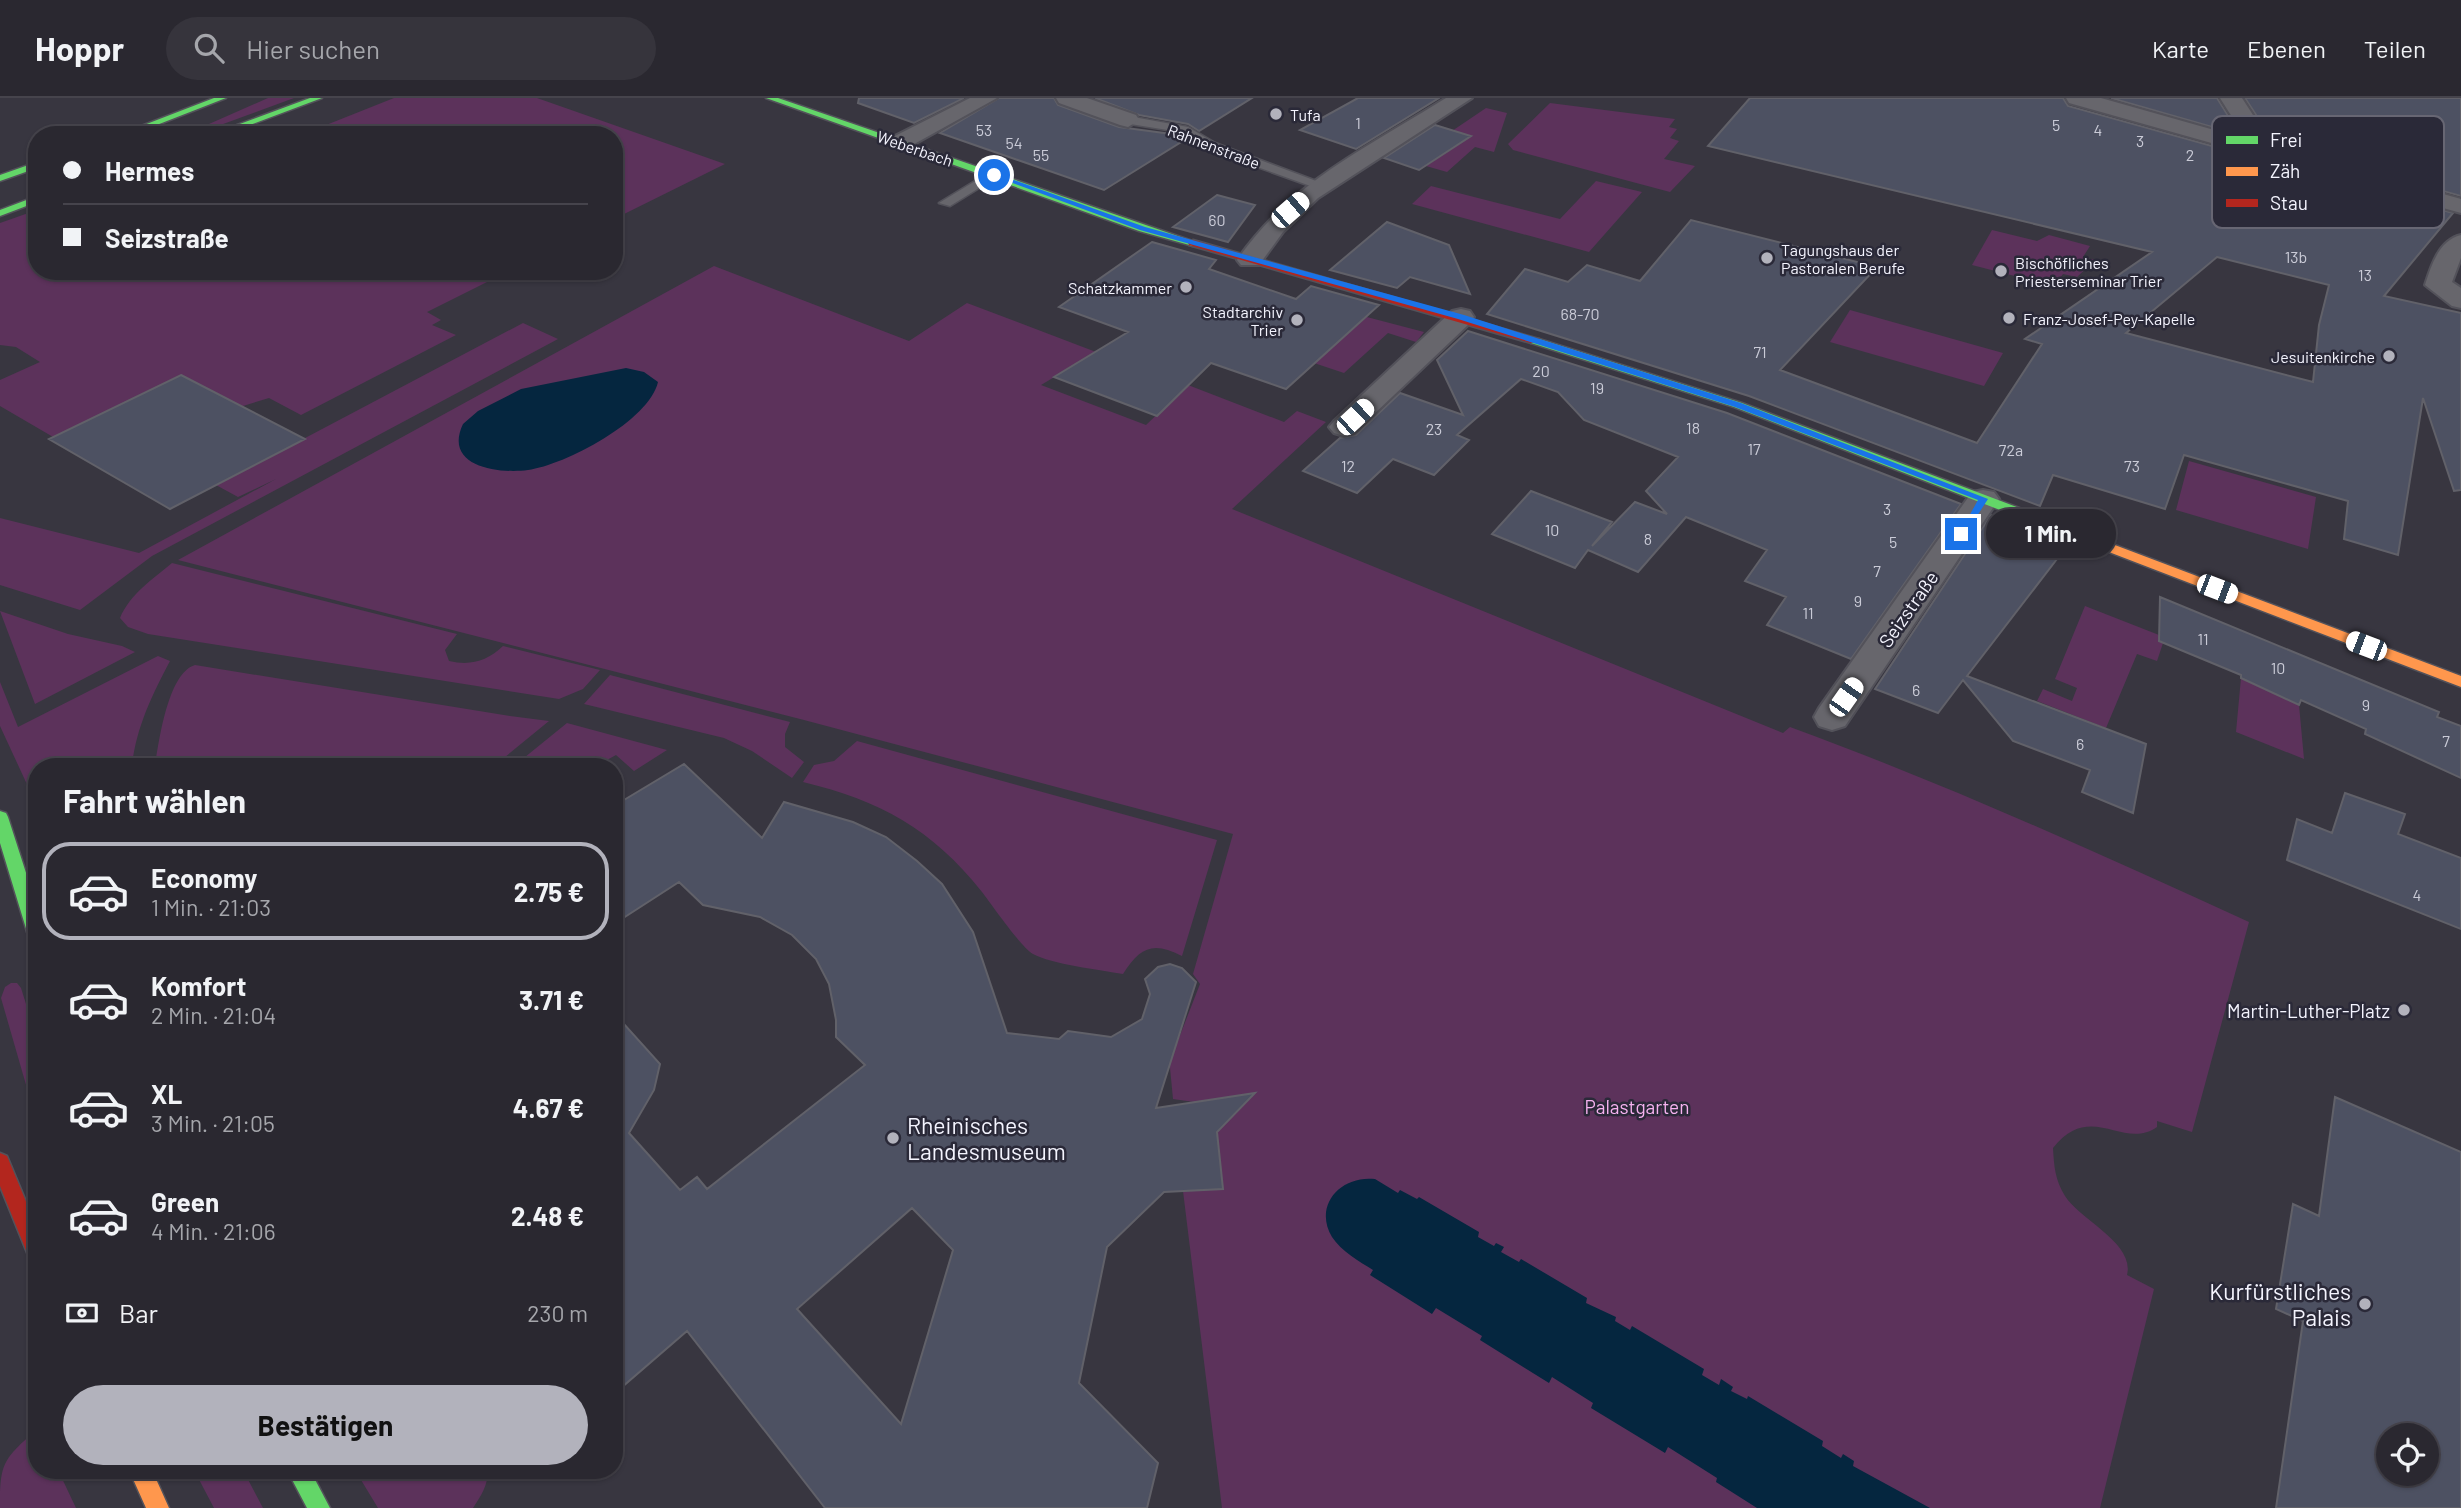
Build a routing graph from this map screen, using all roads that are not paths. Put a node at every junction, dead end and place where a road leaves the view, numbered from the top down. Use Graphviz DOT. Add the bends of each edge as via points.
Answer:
graph roads {
  1 [pos="222,98"];
  2 [pos="318,98"];
  3 [pos="770,98"];
  4 [pos="986,98"];
  5 [pos="1067,98"];
  6 [pos="1461,98"];
  7 [pos="2077,98"];
  8 [pos="2231,98"];
  9 [pos="240,104"];
  10 [pos="2243,116"];
  11 [pos="1128,120"];
  12 [pos="146,126"];
  13 [pos="185,126"];
  14 [pos="239,126"];
  15 [pos="2212,135"];
  16 [pos="899,143"];
  17 [pos="28,168"];
  18 [pos="994,175"];
  19 [pos="0,178"];
  20 [pos="28,183"];
  21 [pos="1321,185"];
  22 [pos="0,192"];
  23 [pos="2444,201"];
  24 [pos="28,202"];
  25 [pos="944,203"];
  26 [pos="2461,206"];
  27 [pos="0,213"];
  28 [pos="2461,242"];
  29 [pos="1250,260"];
  30 [pos="2461,300"];
  31 [pos="1461,317"];
  32 [pos="1344,427"];
  33 [pos="1983,499"];
  34 [pos="2461,682"];
  35 [pos="1832,717"];
  36 [pos="0,817"];
  37 [pos="28,902"];
  38 [pos="0,1162"];
  39 [pos="28,1232"];
  40 [pos="144,1479"];
  41 [pos="303,1479"];
  42 [pos="159,1508"];
  43 [pos="319,1508"];
  1 -- 12 [label="street"];
  2 -- 14 [label="street"];
  3 -- 16 [label="street, Weberbach"];
  4 -- 16 [label="street"];
  5 -- 11 [label="street, Rahnenstraße"];
  6 -- 21 [label="street"];
  7 -- 15 [label="street"];
  8 -- 10 [label="street"];
  9 -- 13 [label="street"];
  11 -- 21 [label="lane, Rahnenstraße" via="1144,120 1203,138 1211,146"];
  16 -- 18 [label="street, Weberbach"];
  17 -- 19 [label="street"];
  18 -- 25 [label="lane"];
  18 -- 29 [label="street, Weberbach" via="1132,225"];
  20 -- 22 [label="street"];
  21 -- 29 [label="street" via="1290,210"];
  23 -- 26 [label="street"];
  24 -- 27 [label="street"];
  28 -- 30 [label="street" via="2446,260 2438,285"];
  29 -- 31 [label="street, Weberbach"];
  31 -- 32 [label="street"];
  31 -- 33 [label="street, Weberbach" via="1738,405"];
  33 -- 34 [label="street, Weberbach"];
  33 -- 35 [label="street, Seizstraße"];
  36 -- 37 [label="street"];
  38 -- 39 [label="street"];
  40 -- 42 [label="street"];
  41 -- 43 [label="street"];
}
